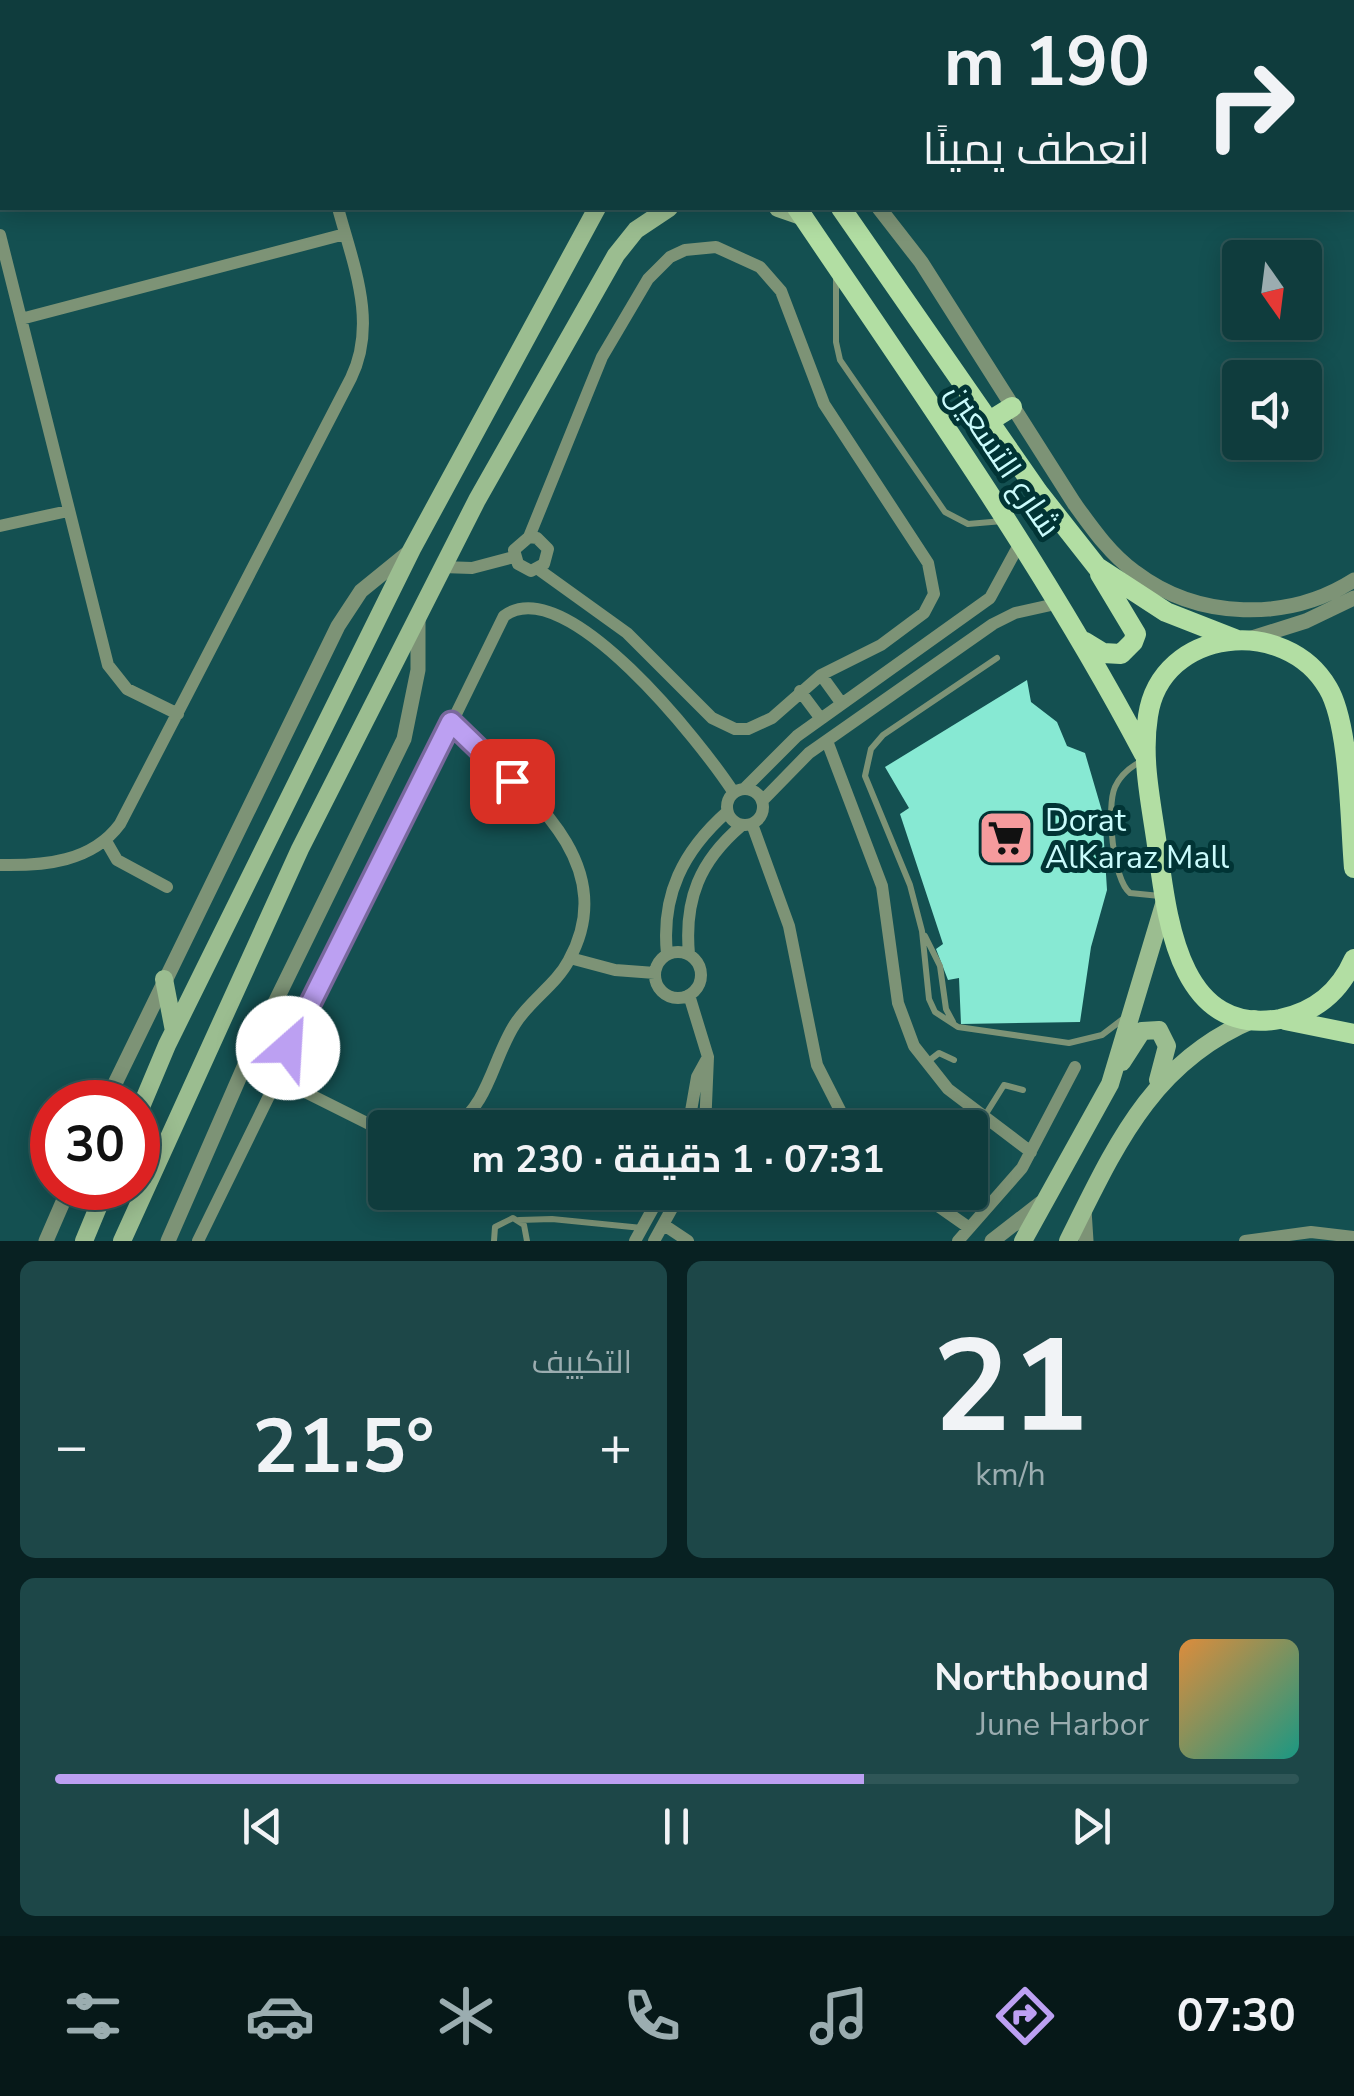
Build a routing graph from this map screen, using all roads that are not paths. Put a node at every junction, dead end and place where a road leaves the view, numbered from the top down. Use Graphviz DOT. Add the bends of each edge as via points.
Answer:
graph roads {
  1 [pos="339,210"];
  2 [pos="596,210"];
  3 [pos="666,210"];
  4 [pos="842,210"];
  5 [pos="882,210"];
  6 [pos="801,212"];
  7 [pos="345,234"];
  8 [pos="0,235"];
  9 [pos="836,264"];
  10 [pos="20,319"];
  11 [pos="1012,407"];
  12 [pos="991,420"];
  13 [pos="68,511"];
  14 [pos="1008,520"];
  15 [pos="0,526"];
  16 [pos="529,537"];
  17 [pos="1022,540"];
  18 [pos="412,549"];
  19 [pos="514,557"];
  20 [pos="442,567"];
  21 [pos="1097,567"];
  22 [pos="538,569"];
  23 [pos="1354,580"];
  24 [pos="1354,598"];
  25 [pos="1060,603"];
  26 [pos="418,618"];
  27 [pos="1242,638"];
  28 [pos="1084,641"];
  29 [pos="997,658"];
  30 [pos="821,675"];
  31 [pos="800,690"];
  32 [pos="842,704"];
  33 [pos="178,714"];
  34 [pos="821,719"];
  35 [pos="451,722"];
  36 [pos="827,740"];
  37 [pos="1145,757"];
  38 [pos="1354,774"];
  39 [pos="739,791"];
  40 [pos="1348,795"];
  41 [pos="762,801"];
  42 [pos="726,812"];
  43 [pos="747,825"];
  44 [pos="106,841"];
  45 [pos="1354,858"];
  46 [pos="0,865"];
  47 [pos="167,887"];
  48 [pos="1164,899"];
  49 [pos="922,930"];
  50 [pos="667,954"];
  51 [pos="689,954"];
  52 [pos="570,958"];
  53 [pos="1354,960"];
  54 [pos="654,973"];
  55 [pos="164,979"];
  56 [pos="689,994"];
  57 [pos="1130,1012"];
  58 [pos="1254,1019"];
  59 [pos="1278,1019"];
  60 [pos="958,1027"];
  61 [pos="174,1031"];
  62 [pos="1354,1034"];
  63 [pos="708,1057"];
  64 [pos="954,1060"];
  65 [pos="926,1064"];
  66 [pos="1075,1067"];
  67 [pos="275,1077"];
  68 [pos="116,1080"];
  69 [pos="153,1080"];
  70 [pos="1110,1084"];
  71 [pos="1157,1086"];
  72 [pos="1023,1090"];
  73 [pos="471,1110"];
  74 [pos="691,1110"];
  75 [pos="705,1110"];
  76 [pos="840,1110"];
  77 [pos="974,1110"];
  78 [pos="988,1111"];
  79 [pos="988,1121"];
  80 [pos="368,1124"];
  81 [pos="1031,1152"];
  82 [pos="1041,1203"];
  83 [pos="59,1210"];
  84 [pos="97,1210"];
  85 [pos="652,1210"];
  86 [pos="671,1210"];
  87 [pos="944,1210"];
  88 [pos="1084,1210"];
  89 [pos="519,1220"];
  90 [pos="664,1225"];
  91 [pos="968,1227"];
  92 [pos="638,1235"];
  93 [pos="1354,1237"];
  94 [pos="200,1240"];
  95 [pos="46,1241"];
  96 [pos="84,1241"];
  97 [pos="122,1241"];
  98 [pos="168,1241"];
  99 [pos="494,1241"];
  100 [pos="527,1241"];
  101 [pos="654,1241"];
  102 [pos="688,1241"];
  103 [pos="958,1241"];
  104 [pos="992,1241"];
  105 [pos="1023,1241"];
  106 [pos="1068,1241"];
  107 [pos="1086,1241"];
  108 [pos="1245,1241"];
  1 -- 7 [label="street"];
  2 -- 18 [label="main road"];
  3 -- 20 [label="main road" via="616,254"];
  4 -- 12 [label="main road, شارع التسعين"];
  5 -- 11 [label="street"];
  6 -- 9 [label="main road, شارع التسعين"];
  7 -- 10 [label="street"];
  7 -- 33 [label="street" via="364,316 357,367"];
  8 -- 10 [label="street"];
  9 -- 14 [label="main road, شارع التسعين"];
  9 -- 14 [label="lane" via="836,342 844,367 944,512 982,526"];
  10 -- 13 [label="street"];
  11 -- 12 [label="main road"];
  11 -- 23 [label="street" via="1100,538 1134,572 1170,593 1218,607 1269,610 1316,599"];
  12 -- 21 [label="main road, شارع التسعين"];
  13 -- 15 [label="street"];
  13 -- 33 [label="street" via="114,676"];
  14 -- 17 [label="main road, شارع التسعين"];
  16 -- 19 [label="street" via="517,544"];
  16 -- 22 [label="street" via="548,549"];
  16 -- 30 [label="street" via="602,356 648,278 685,250 732,251 760,267 781,291 824,404 933,572 934,594 924,613 882,645"];
  17 -- 25 [label="main road, شارع التسعين"];
  17 -- 32 [label="street" via="990,598"];
  18 -- 55 [label="street" via="361,591 338,626"];
  18 -- 61 [label="main road"];
  19 -- 20 [label="street" via="465,569"];
  19 -- 22 [label="street" via="523,569"];
  20 -- 26 [label="main road"];
  21 -- 27 [label="main road, شارع التسعين" via="1166,612"];
  21 -- 28 [label="main road" via="1136,634 1128,649 1112,655"];
  22 -- 31 [label="street" via="627,634 723,725 761,725"];
  24 -- 27 [label="street" via="1306,621"];
  25 -- 28 [label="main road, شارع التسعين"];
  25 -- 36 [label="street" via="1004,618"];
  26 -- 97 [label="main road" via="300,849"];
  26 -- 98 [label="street" via="418,670 404,739 247,1060"];
  27 -- 37 [label="main road" via="1194,652 1162,681 1149,707"];
  27 -- 40 [label="main road, شارع التسعين" via="1290,650 1329,689 1339,715"];
  28 -- 37 [label="main road, شارع التسعين"];
  29 -- 49 [label="lane" via="883,735 867,758 867,785 903,861"];
  30 -- 31 [label="street"];
  30 -- 32 [label="street"];
  31 -- 34 [label="street"];
  32 -- 34 [label="street"];
  33 -- 44 [label="street"];
  34 -- 39 [label="street"];
  35 -- 39 [label="street" via="504,616 523,605 546,607 656,693"];
  35 -- 52 [label="street" via="573,848 585,898"];
  35 -- 67 [label="street"];
  36 -- 41 [label="street"];
  36 -- 65 [label="street" via="876,864 898,1003"];
  37 -- 48 [label="main road"];
  37 -- 48 [label="lane" via="1126,770 1112,799 1118,873 1130,894"];
  38 -- 40 [label="street"];
  39 -- 41 [label="street"];
  39 -- 42 [label="street"];
  40 -- 45 [label="main road, شارع التسعين"];
  41 -- 43 [label="street" via="762,815"];
  42 -- 43 [label="street"];
  42 -- 50 [label="street" via="690,851 674,883"];
  43 -- 51 [label="street" via="718,847 693,888"];
  43 -- 76 [label="street" via="789,926 817,1065"];
  44 -- 46 [label="street" via="78,856"];
  44 -- 47 [label="street" via="117,860"];
  48 -- 57 [label="main road"];
  48 -- 58 [label="main road" via="1176,948 1196,988 1212,1003"];
  49 -- 60 [label="lane" via="940,966 948,1016"];
  49 -- 60 [label="lane" via="932,1006"];
  50 -- 51 [label="street"];
  50 -- 54 [label="street"];
  51 -- 56 [label="street" via="700,978"];
  52 -- 54 [label="street"];
  52 -- 73 [label="street" via="517,1020"];
  53 -- 59 [label="main road" via="1318,1005"];
  54 -- 56 [label="street" via="662,992"];
  55 -- 61 [label="main road"];
  55 -- 68 [label="street"];
  56 -- 63 [label="street"];
  57 -- 60 [label="lane" via="1102,1036 1076,1043"];
  57 -- 70 [label="main road"];
  58 -- 59 [label="main road"];
  58 -- 71 [label="main road" via="1192,1053"];
  59 -- 62 [label="main road"];
  61 -- 69 [label="main road"];
  63 -- 74 [label="street"];
  63 -- 75 [label="street"];
  64 -- 65 [label="lane" via="940,1053"];
  65 -- 77 [label="street"];
  66 -- 81 [label="street"];
  67 -- 80 [label="street"];
  67 -- 94 [label="street"];
  70 -- 71 [label="main road" via="1138,1036 1154,1028 1167,1040"];
  70 -- 82 [label="main road"];
  71 -- 88 [label="main road"];
  72 -- 78 [label="lane" via="1004,1085"];
  79 -- 81 [label="street"];
  81 -- 91 [label="street" via="1012,1183"];
  82 -- 104 [label="street"];
  82 -- 105 [label="main road"];
  83 -- 95 [label="street"];
  84 -- 96 [label="main road"];
  85 -- 92 [label="street"];
  86 -- 90 [label="street"];
  87 -- 91 [label="street"];
  88 -- 106 [label="main road"];
  88 -- 107 [label="street"];
  89 -- 92 [label="lane" via="552,1219"];
  89 -- 99 [label="lane" via="500,1222"];
  89 -- 100 [label="lane"];
  90 -- 101 [label="street"];
  90 -- 102 [label="street"];
  91 -- 103 [label="street"];
  93 -- 108 [label="street" via="1311,1232"];
}
